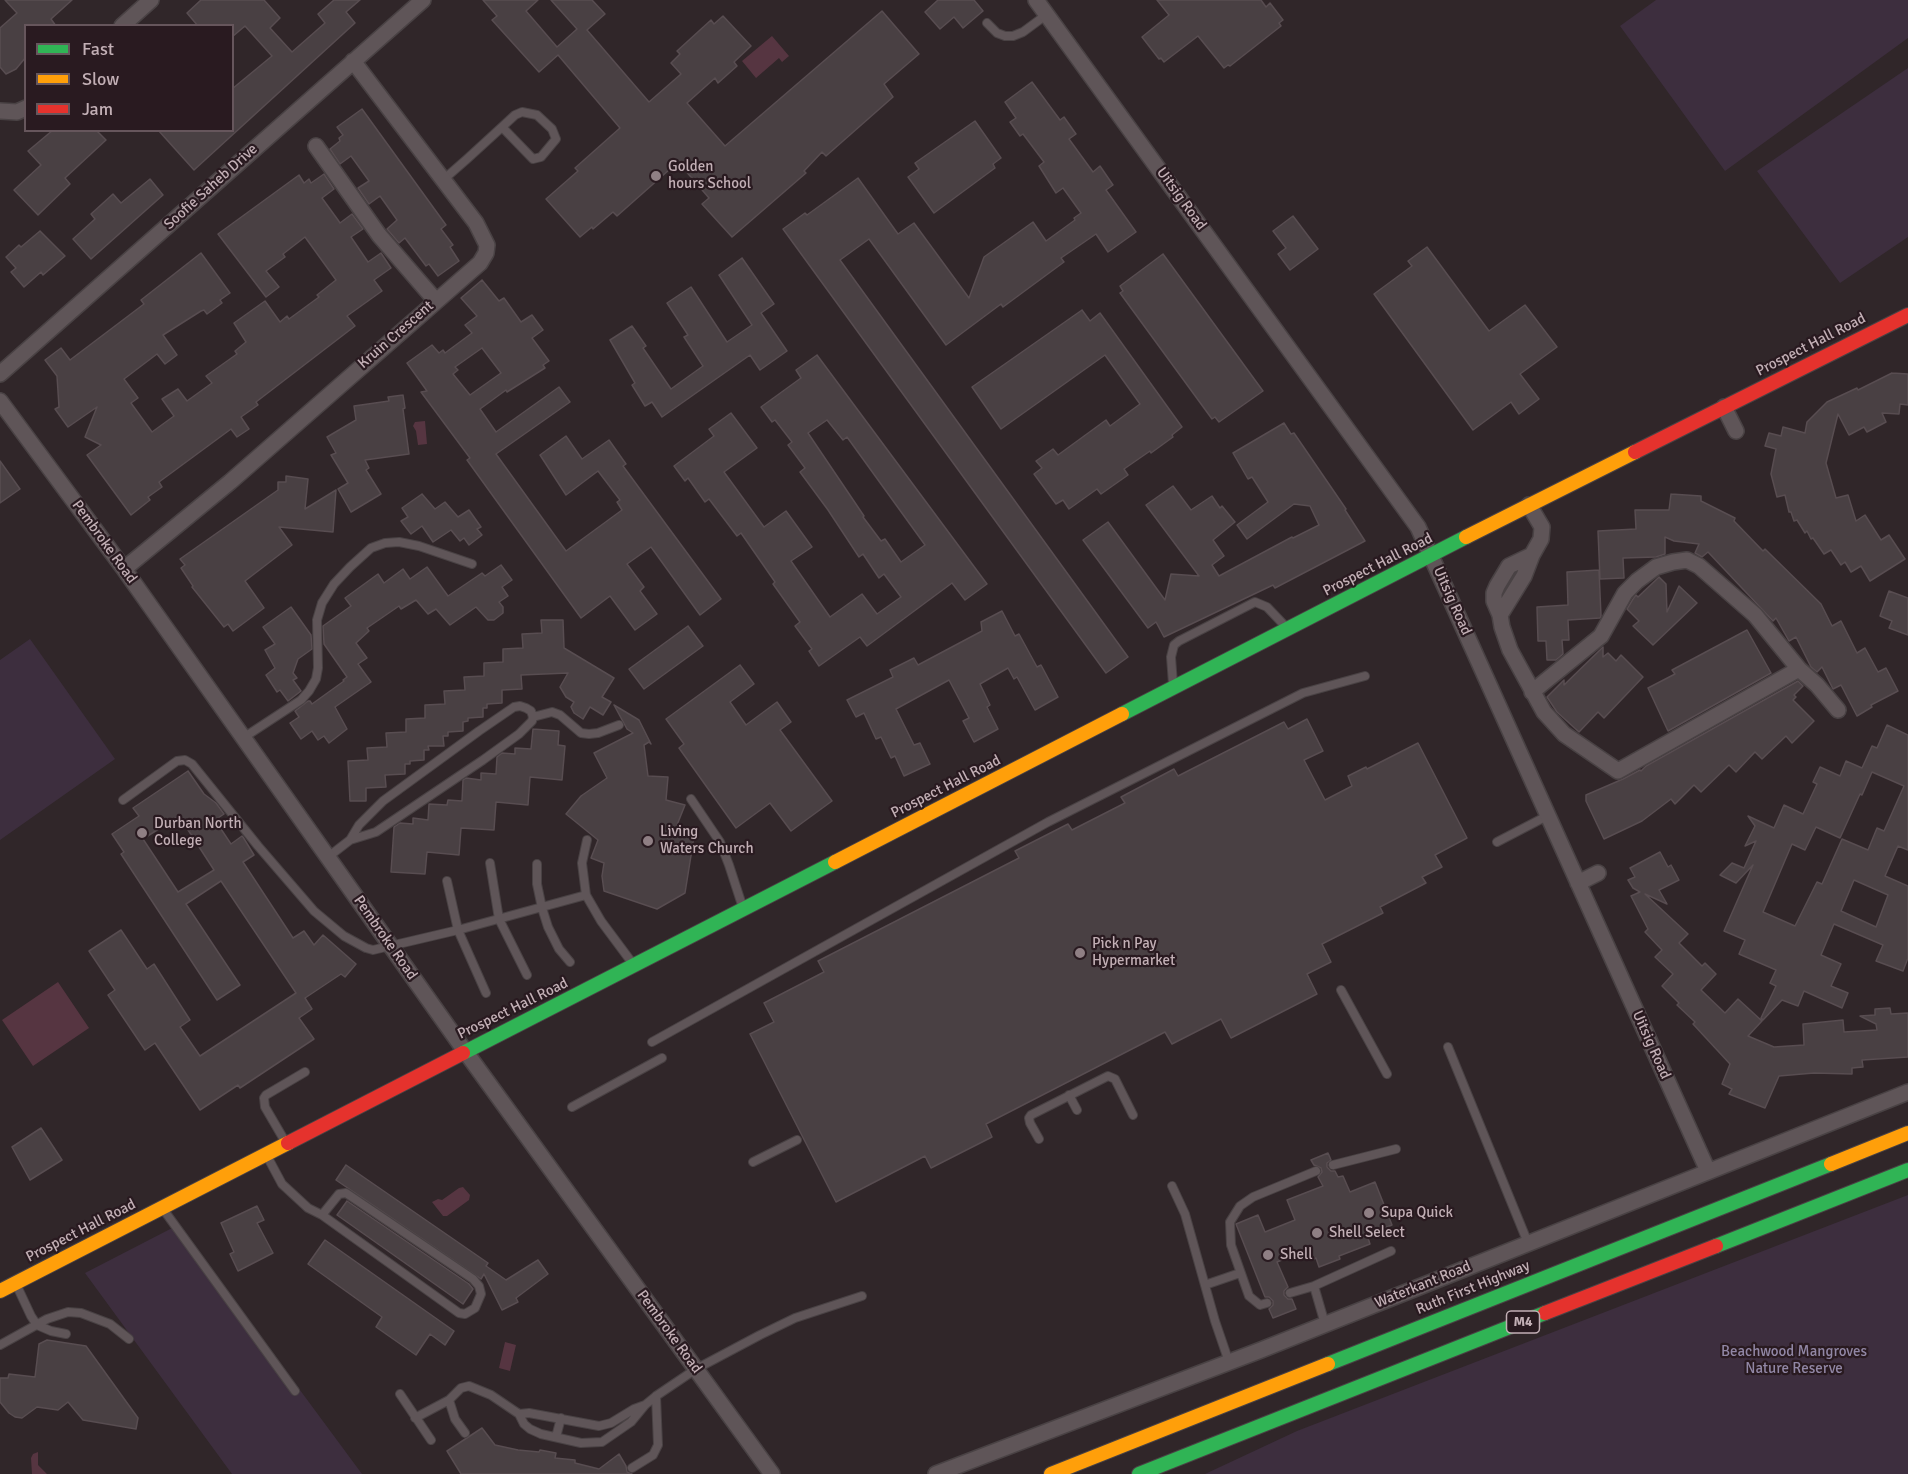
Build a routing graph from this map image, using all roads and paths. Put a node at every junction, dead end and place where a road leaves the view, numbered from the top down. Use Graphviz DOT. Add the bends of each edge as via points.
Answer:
graph roads {
  1 [pos="151,0"];
  2 [pos="423,0"];
  3 [pos="1035,0"];
  4 [pos="1046,15"];
  5 [pos="987,23"];
  6 [pos="124,24"];
  7 [pos="353,61"];
  8 [pos="24,108"];
  9 [pos="4,112"];
  10 [pos="502,127"];
  11 [pos="316,146"];
  12 [pos="443,180"];
  13 [pos="436,301"];
  14 [pos="1908,315"];
  15 [pos="0,374"];
  16 [pos="0,401"];
  17 [pos="1724,407"];
  18 [pos="1736,430"];
  19 [pos="1529,505"];
  20 [pos="1432,555"];
  21 [pos="472,564"];
  22 [pos="124,569"];
  23 [pos="1288,630"];
  24 [pos="1799,669"];
  25 [pos="1365,676"];
  26 [pos="1173,688"];
  27 [pos="1532,692"];
  28 [pos="1838,710"];
  29 [pos="533,717"];
  30 [pos="619,725"];
  31 [pos="243,738"];
  32 [pos="691,799"];
  33 [pos="123,800"];
  34 [pos="1547,816"];
  35 [pos="350,840"];
  36 [pos="587,840"];
  37 [pos="1497,842"];
  38 [pos="328,857"];
  39 [pos="490,863"];
  40 [pos="537,864"];
  41 [pos="1598,873"];
  42 [pos="447,881"];
  43 [pos="1578,883"];
  44 [pos="586,896"];
  45 [pos="542,908"];
  46 [pos="743,909"];
  47 [pos="499,919"];
  48 [pos="458,930"];
  49 [pos="392,947"];
  50 [pos="570,962"];
  51 [pos="634,965"];
  52 [pos="527,975"];
  53 [pos="1341,990"];
  54 [pos="486,993"];
  55 [pos="652,1041"];
  56 [pos="1448,1047"];
  57 [pos="465,1051"];
  58 [pos="662,1058"];
  59 [pos="305,1072"];
  60 [pos="1387,1074"];
  61 [pos="1908,1092"];
  62 [pos="1069,1095"];
  63 [pos="572,1107"];
  64 [pos="1077,1110"];
  65 [pos="1133,1115"];
  66 [pos="1908,1133"];
  67 [pos="1039,1138"];
  68 [pos="797,1140"];
  69 [pos="287,1144"];
  70 [pos="1396,1149"];
  71 [pos="266,1155"];
  72 [pos="753,1162"];
  73 [pos="1333,1165"];
  74 [pos="1908,1170"];
  75 [pos="1708,1171"];
  76 [pos="1316,1172"];
  77 [pos="1172,1186"];
  78 [pos="163,1208"];
  79 [pos="322,1215"];
  80 [pos="1528,1244"];
  81 [pos="1390,1251"];
  82 [pos="1240,1273"];
  83 [pos="16,1283"];
  84 [pos="1205,1286"];
  85 [pos="1314,1286"];
  86 [pos="0,1291"];
  87 [pos="1290,1293"];
  88 [pos="862,1296"];
  89 [pos="1267,1303"];
  90 [pos="1325,1324"];
  91 [pos="37,1325"];
  92 [pos="66,1334"];
  93 [pos="129,1339"];
  94 [pos="0,1345"];
  95 [pos="1229,1362"];
  96 [pos="696,1369"];
  97 [pos="295,1391"];
  98 [pos="400,1394"];
  99 [pos="656,1396"];
  100 [pos="449,1400"];
  101 [pos="645,1406"];
  102 [pos="519,1414"];
  103 [pos="415,1418"];
  104 [pos="561,1418"];
  105 [pos="1246,1431"];
  106 [pos="465,1433"];
  107 [pos="556,1437"];
  108 [pos="431,1440"];
  109 [pos="632,1468"];
  110 [pos="772,1474"];
  111 [pos="936,1474"];
  112 [pos="1051,1474"];
  113 [pos="1139,1474"];
  114 [pos="1161,1474"];
  1 -- 6 [label="street"];
  2 -- 7 [label="street, Soofie Saheb Drive"];
  3 -- 4 [label="street, Uitsig Road"];
  4 -- 5 [label="lane" via="1013,36 997,33"];
  4 -- 20 [label="street, Uitsig Road" via="1418,527"];
  7 -- 12 [label="street, Kruin Crescent"];
  7 -- 15 [label="street, Soofie Saheb Drive"];
  8 -- 9 [label="street"];
  10 -- 10 [label="lane" via="515,115 531,112 552,129 556,141 541,157 533,159"];
  10 -- 12 [label="lane"];
  11 -- 13 [label="street" via="379,235"];
  12 -- 13 [label="street, Kruin Crescent" via="483,233 487,245 480,263"];
  13 -- 22 [label="street, Kruin Crescent" via="230,482"];
  14 -- 17 [label="main road, Prospect Hall Road"];
  16 -- 22 [label="street, Pembroke Road"];
  17 -- 18 [label="street"];
  17 -- 19 [label="main road, Prospect Hall Road"];
  19 -- 20 [label="main road, Prospect Hall Road"];
  19 -- 27 [label="street" via="1542,527 1541,539 1500,615 1510,650"];
  20 -- 23 [label="main road, Prospect Hall Road"];
  20 -- 34 [label="street, Uitsig Road"];
  21 -- 31 [label="lane" via="399,542 371,548 334,584 322,603 316,620 318,668 309,691"];
  22 -- 31 [label="street, Pembroke Road"];
  23 -- 26 [label="main road, Prospect Hall Road"];
  23 -- 26 [label="lane" via="1267,607 1255,602 1179,640 1171,651"];
  24 -- 27 [label="street" via="1618,771 1564,734"];
  24 -- 27 [label="street" via="1755,615 1699,566 1680,560 1656,567 1637,581 1625,593 1601,636"];
  24 -- 28 [label="street"];
  25 -- 55 [label="lane" via="1303,693 1048,822"];
  26 -- 46 [label="main road, Prospect Hall Road"];
  29 -- 30 [label="lane" via="552,712 581,733 589,734"];
  29 -- 35 [label="lane" via="519,734 423,801 376,832"];
  29 -- 35 [label="lane" via="526,708 514,707 383,801"];
  31 -- 38 [label="street, Pembroke Road"];
  32 -- 46 [label="lane" via="720,842"];
  33 -- 49 [label="lane" via="177,761 192,764 284,877 332,927 366,948"];
  34 -- 37 [label="lane"];
  34 -- 43 [label="street, Uitsig Road"];
  35 -- 38 [label="lane"];
  36 -- 44 [label="lane" via="582,863"];
  38 -- 49 [label="street, Pembroke Road"];
  39 -- 47 [label="lane"];
  40 -- 45 [label="lane"];
  41 -- 43 [label="street"];
  42 -- 48 [label="lane"];
  43 -- 75 [label="street, Uitsig Road"];
  44 -- 45 [label="lane"];
  44 -- 51 [label="lane"];
  45 -- 47 [label="lane"];
  45 -- 50 [label="lane" via="548,927"];
  46 -- 51 [label="main road, Prospect Hall Road"];
  47 -- 48 [label="lane"];
  47 -- 52 [label="lane"];
  48 -- 49 [label="lane"];
  48 -- 54 [label="lane"];
  49 -- 57 [label="street, Pembroke Road"];
  51 -- 57 [label="main road, Prospect Hall Road"];
  53 -- 60 [label="lane"];
  56 -- 80 [label="lane"];
  57 -- 69 [label="main road, Prospect Hall Road"];
  57 -- 96 [label="street, Pembroke Road"];
  58 -- 63 [label="lane"];
  59 -- 69 [label="lane" via="264,1098 265,1107"];
  61 -- 75 [label="street, Waterkant Road"];
  62 -- 64 [label="lane"];
  62 -- 65 [label="lane" via="1112,1077"];
  62 -- 67 [label="lane" via="1031,1115 1029,1123"];
  66 -- 112 [label="main road, Ruth First Highway / M4"];
  68 -- 72 [label="lane"];
  69 -- 71 [label="main road, Prospect Hall Road"];
  70 -- 73 [label="lane"];
  71 -- 78 [label="main road, Prospect Hall Road"];
  71 -- 79 [label="lane" via="282,1184 308,1208"];
  74 -- 105 [label="main road, M4"];
  75 -- 80 [label="street, Waterkant Road"];
  76 -- 82 [label="lane" via="1240,1206 1230,1222 1231,1245"];
  77 -- 84 [label="lane" via="1185,1214"];
  78 -- 83 [label="main road, Prospect Hall Road"];
  78 -- 97 [label="lane"];
  79 -- 79 [label="lane" via="459,1313 475,1308 481,1294 473,1279 346,1193 339,1194"];
  80 -- 90 [label="street, Waterkant Road"];
  81 -- 85 [label="lane"];
  82 -- 84 [label="lane"];
  82 -- 89 [label="lane" via="1254,1302"];
  83 -- 86 [label="main road, Prospect Hall Road"];
  83 -- 91 [label="lane"];
  84 -- 95 [label="lane"];
  85 -- 87 [label="lane"];
  85 -- 90 [label="lane"];
  88 -- 96 [label="lane" via="795,1318"];
  90 -- 95 [label="street, Waterkant Road"];
  91 -- 92 [label="lane"];
  91 -- 93 [label="lane" via="57,1315 81,1312 110,1324"];
  91 -- 94 [label="lane"];
  95 -- 111 [label="street, Waterkant Road"];
  96 -- 99 [label="lane"];
  96 -- 110 [label="street, Pembroke Road"];
  98 -- 103 [label="lane"];
  99 -- 101 [label="lane"];
  99 -- 109 [label="lane" via="658,1444 653,1455"];
  100 -- 102 [label="lane" via="469,1386"];
  100 -- 103 [label="lane"];
  100 -- 106 [label="lane"];
  101 -- 104 [label="lane" via="599,1426"];
  101 -- 107 [label="lane" via="631,1422 602,1442 581,1443"];
  102 -- 104 [label="lane"];
  102 -- 107 [label="lane" via="530,1429"];
  103 -- 108 [label="lane"];
  104 -- 107 [label="lane"];
  105 -- 113 [label="main road, M4"];
  105 -- 114 [label="main road"];
}
